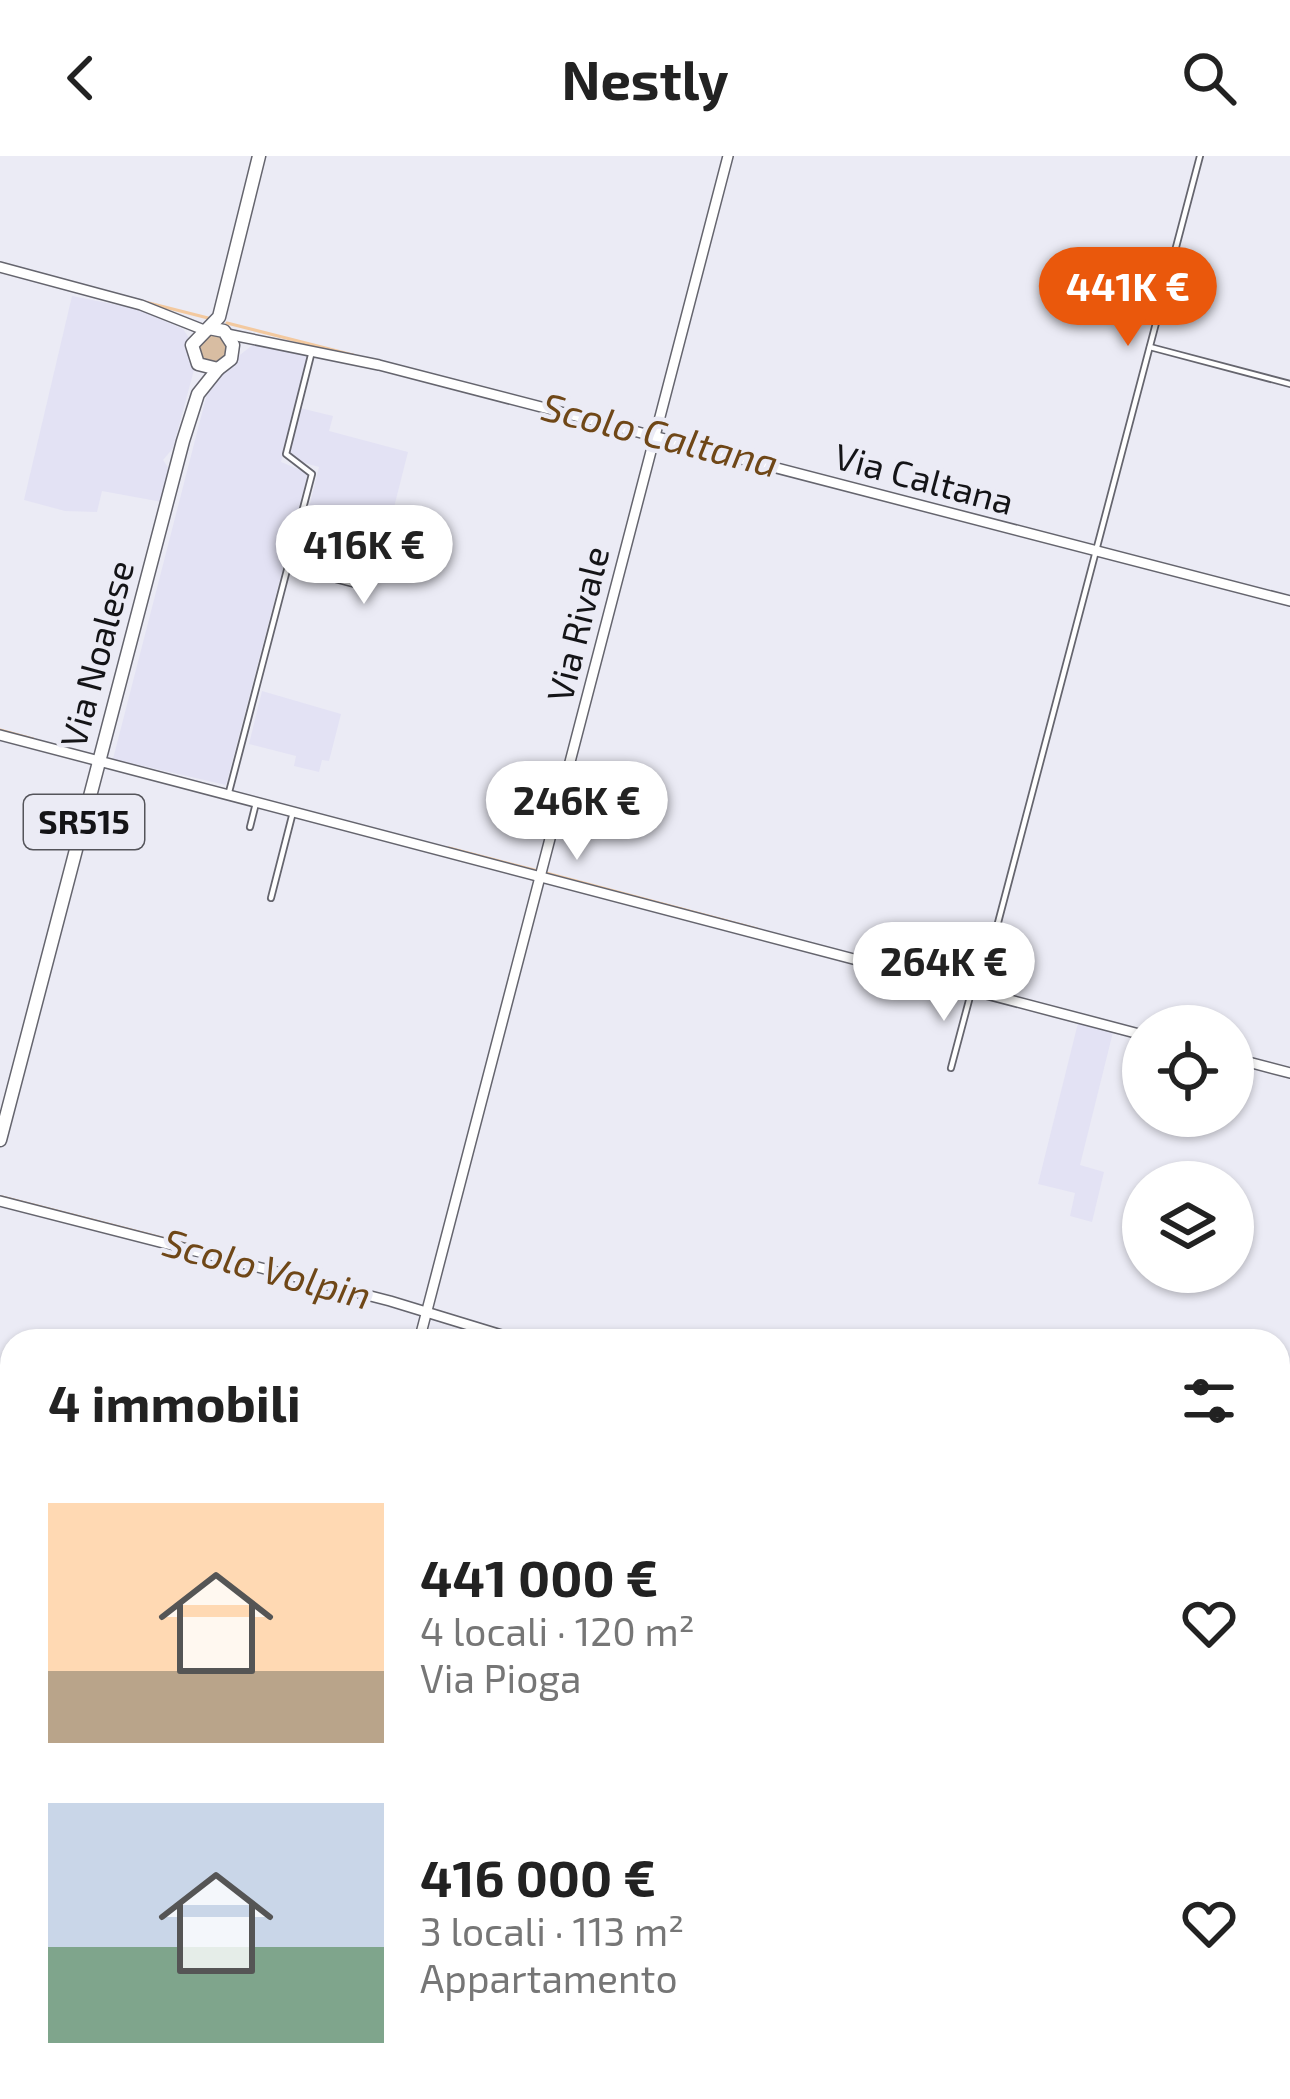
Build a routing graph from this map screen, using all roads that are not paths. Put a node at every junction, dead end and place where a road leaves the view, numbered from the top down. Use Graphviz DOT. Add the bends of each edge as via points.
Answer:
graph roads {
  1 [pos="259,156"];
  2 [pos="728,156"];
  3 [pos="1199,156"];
  4 [pos="0,267"];
  5 [pos="223,300"];
  6 [pos="176,322"];
  7 [pos="206,329"];
  8 [pos="226,333"];
  9 [pos="265,339"];
  10 [pos="192,345"];
  11 [pos="1149,347"];
  12 [pos="313,349"];
  13 [pos="232,356"];
  14 [pos="195,361"];
  15 [pos="218,369"];
  16 [pos="1290,384"];
  17 [pos="198,394"];
  18 [pos="654,433"];
  19 [pos="385,530"];
  20 [pos="1095,552"];
  21 [pos="289,567"];
  22 [pos="1290,601"];
  23 [pos="0,735"];
  24 [pos="100,763"];
  25 [pos="228,796"];
  26 [pos="256,803"];
  27 [pos="293,812"];
  28 [pos="250,827"];
  29 [pos="542,877"];
  30 [pos="271,898"];
  31 [pos="976,990"];
  32 [pos="1122,1029"];
  33 [pos="1254,1064"];
  34 [pos="951,1068"];
  35 [pos="1290,1073"];
  36 [pos="0,1140"];
  37 [pos="0,1201"];
  38 [pos="426,1311"];
  39 [pos="422,1329"];
  40 [pos="483,1329"];
  1 -- 5 [label="main road"];
  2 -- 18 [label="street, Via Rivale"];
  3 -- 11 [label="street"];
  4 -- 6 [label="street"];
  5 -- 7 [label="main road"];
  5 -- 8 [label="main road"];
  6 -- 7 [label="street"];
  6 -- 10 [label="street"];
  7 -- 8 [label="main road"];
  7 -- 10 [label="main road"];
  8 -- 9 [label="street, Via Caltana"];
  8 -- 13 [label="main road"];
  9 -- 12 [label="street, Via Caltana"];
  9 -- 13 [label="street" via="242,344"];
  10 -- 14 [label="main road, Via Noalese / SR515"];
  11 -- 16 [label="street"];
  11 -- 20 [label="street"];
  12 -- 18 [label="street, Via Caltana"];
  12 -- 21 [label="street" via="286,454 312,470"];
  13 -- 15 [label="main road, Via Noalese / SR515"];
  14 -- 15 [label="main road"];
  14 -- 17 [label="main road, Via Noalese / SR515"];
  15 -- 17 [label="main road, Via Noalese / SR515"];
  17 -- 24 [label="main road, Via Noalese / SR515"];
  18 -- 20 [label="street, Via Caltana"];
  18 -- 29 [label="street, Via Rivale"];
  19 -- 21 [label="street" via="365,587"];
  20 -- 22 [label="street, Via Caltana"];
  20 -- 31 [label="street"];
  21 -- 25 [label="street"];
  23 -- 24 [label="street"];
  24 -- 25 [label="street"];
  24 -- 36 [label="main road, Via Noalese / SR515"];
  25 -- 26 [label="street"];
  26 -- 27 [label="street"];
  26 -- 28 [label="street"];
  27 -- 29 [label="street"];
  27 -- 30 [label="street"];
  29 -- 31 [label="street"];
  29 -- 38 [label="street, Via Rivale"];
  31 -- 32 [label="street"];
  31 -- 34 [label="street"];
  33 -- 35 [label="street"];
  37 -- 38 [label="street"];
  38 -- 39 [label="street, Via Rivale"];
  38 -- 40 [label="street"];
}
